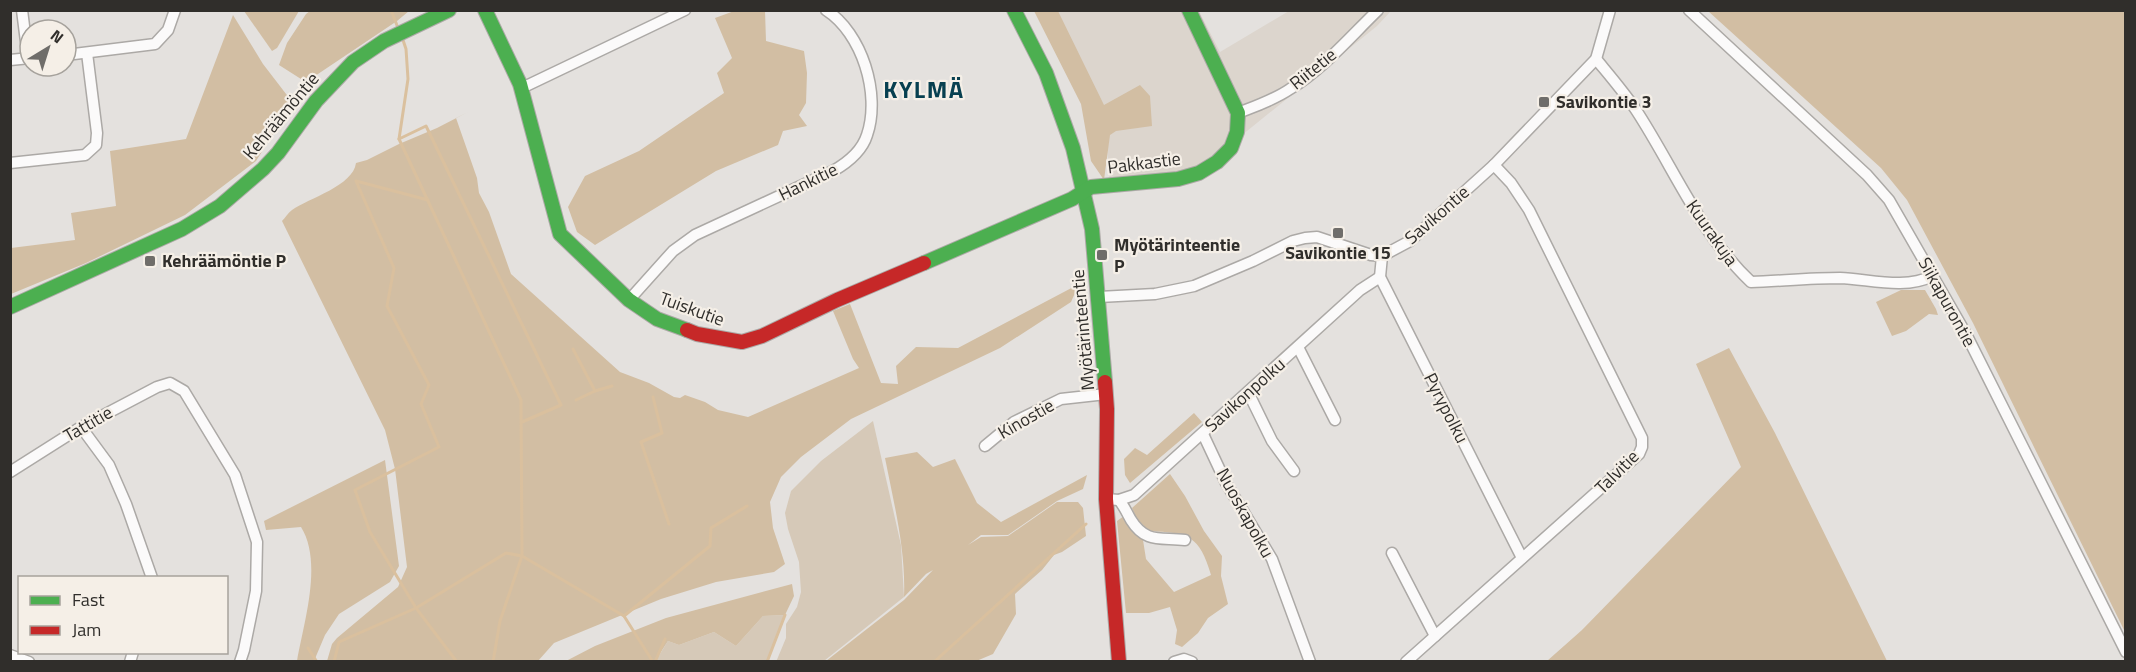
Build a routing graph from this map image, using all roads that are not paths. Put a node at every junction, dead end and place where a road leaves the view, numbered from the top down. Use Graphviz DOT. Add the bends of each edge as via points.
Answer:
graph roads {
  1 [pos="175,10"];
  2 [pos="449,10"];
  3 [pos="484,10"];
  4 [pos="685,10"];
  5 [pos="826,10"];
  6 [pos="1014,10"];
  7 [pos="1189,10"];
  8 [pos="1378,10"];
  9 [pos="1610,10"];
  10 [pos="1689,10"];
  11 [pos="87,53"];
  12 [pos="78,54"];
  13 [pos="1596,59"];
  14 [pos="520,84"];
  15 [pos="1238,113"];
  16 [pos="10,163"];
  17 [pos="1494,165"];
  18 [pos="1084,193"];
  19 [pos="1382,256"];
  20 [pos="1932,276"];
  21 [pos="1380,277"];
  22 [pos="1099,297"];
  23 [pos="629,300"];
  24 [pos="10,307"];
  25 [pos="1298,347"];
  26 [pos="1248,392"];
  27 [pos="1106,394"];
  28 [pos="1335,420"];
  29 [pos="81,427"];
  30 [pos="1203,434"];
  31 [pos="985,446"];
  32 [pos="1294,471"];
  33 [pos="10,472"];
  34 [pos="1113,499"];
  35 [pos="1185,540"];
  36 [pos="1392,552"];
  37 [pos="1522,558"];
  38 [pos="151,576"];
  39 [pos="1435,636"];
  40 [pos="2126,652"];
  41 [pos="10,655"];
  42 [pos="29,662"];
  43 [pos="240,662"];
  44 [pos="1119,662"];
  45 [pos="1174,662"];
  46 [pos="1192,662"];
  47 [pos="1310,662"];
  48 [pos="1406,662"];
  1 -- 11 [label="street" via="168,30 155,44"];
  2 -- 24 [label="street, Kehräämöntie" via="384,41 353,62 316,101 278,153 220,206 182,229"];
  3 -- 14 [label="street, Tuiskutie"];
  4 -- 14 [label="street" via="526,86"];
  5 -- 23 [label="street, Hankitie" via="854,38 865,63 872,101 867,135 858,151 833,171 696,235 673,251"];
  6 -- 18 [label="street, Myötärinteentie" via="1050,84"];
  7 -- 15 [label="street"];
  8 -- 15 [label="street, Riitetie" via="1290,89"];
  9 -- 13 [label="street"];
  10 -- 20 [label="street, Siikapurontie" via="1867,175 1889,200"];
  11 -- 12 [label="street"];
  11 -- 16 [label="street" via="96,145 85,155"];
  13 -- 17 [label="street, Savikontie"];
  13 -- 20 [label="street, Kuurakuja" via="1636,111 1713,239 1751,282 1840,278 1921,282"];
  14 -- 23 [label="street, Tuiskutie" via="560,234"];
  15 -- 18 [label="street, Pakkastie" via="1231,148 1199,173 1091,187"];
  17 -- 19 [label="street, Savikontie" via="1410,241"];
  17 -- 37 [label="street, Talvitie" via="1529,210 1642,438 1639,454"];
  18 -- 22 [label="street, Myötärinteentie"];
  18 -- 23 [label="street, Tuiskutie" via="742,342 697,334 657,319"];
  19 -- 21 [label="street"];
  19 -- 22 [label="street" via="1317,237 1305,238 1194,286 1155,294"];
  20 -- 40 [label="street, Siikapurontie" via="1966,334"];
  21 -- 25 [label="street, Savikonpolku" via="1360,290"];
  21 -- 37 [label="street, Pyrypolku"];
  22 -- 27 [label="street, Myötärinteentie"];
  25 -- 26 [label="street, Savikonpolku"];
  25 -- 28 [label="street"];
  26 -- 30 [label="street, Savikonpolku"];
  26 -- 32 [label="street" via="1272,441"];
  27 -- 31 [label="street, Kinostie" via="1061,399 1014,422"];
  27 -- 34 [label="street, Myötärinteentie"];
  29 -- 33 [label="street, Tattitie"];
  29 -- 38 [label="street" via="109,465"];
  29 -- 43 [label="street, Tattitie" via="158,387 170,383 184,391 235,475 257,542 256,591"];
  30 -- 34 [label="street, Savikonpolku" via="1134,495"];
  30 -- 47 [label="street, Nuoskapolku" via="1226,483 1272,559"];
  34 -- 35 [label="street" via="1147,537"];
  34 -- 44 [label="street, Myötärinteentie"];
  36 -- 39 [label="street"];
  37 -- 39 [label="street, Talvitie"];
  39 -- 48 [label="street, Talvitie"];
  41 -- 42 [label="street"];
  45 -- 46 [label="street"];
}
